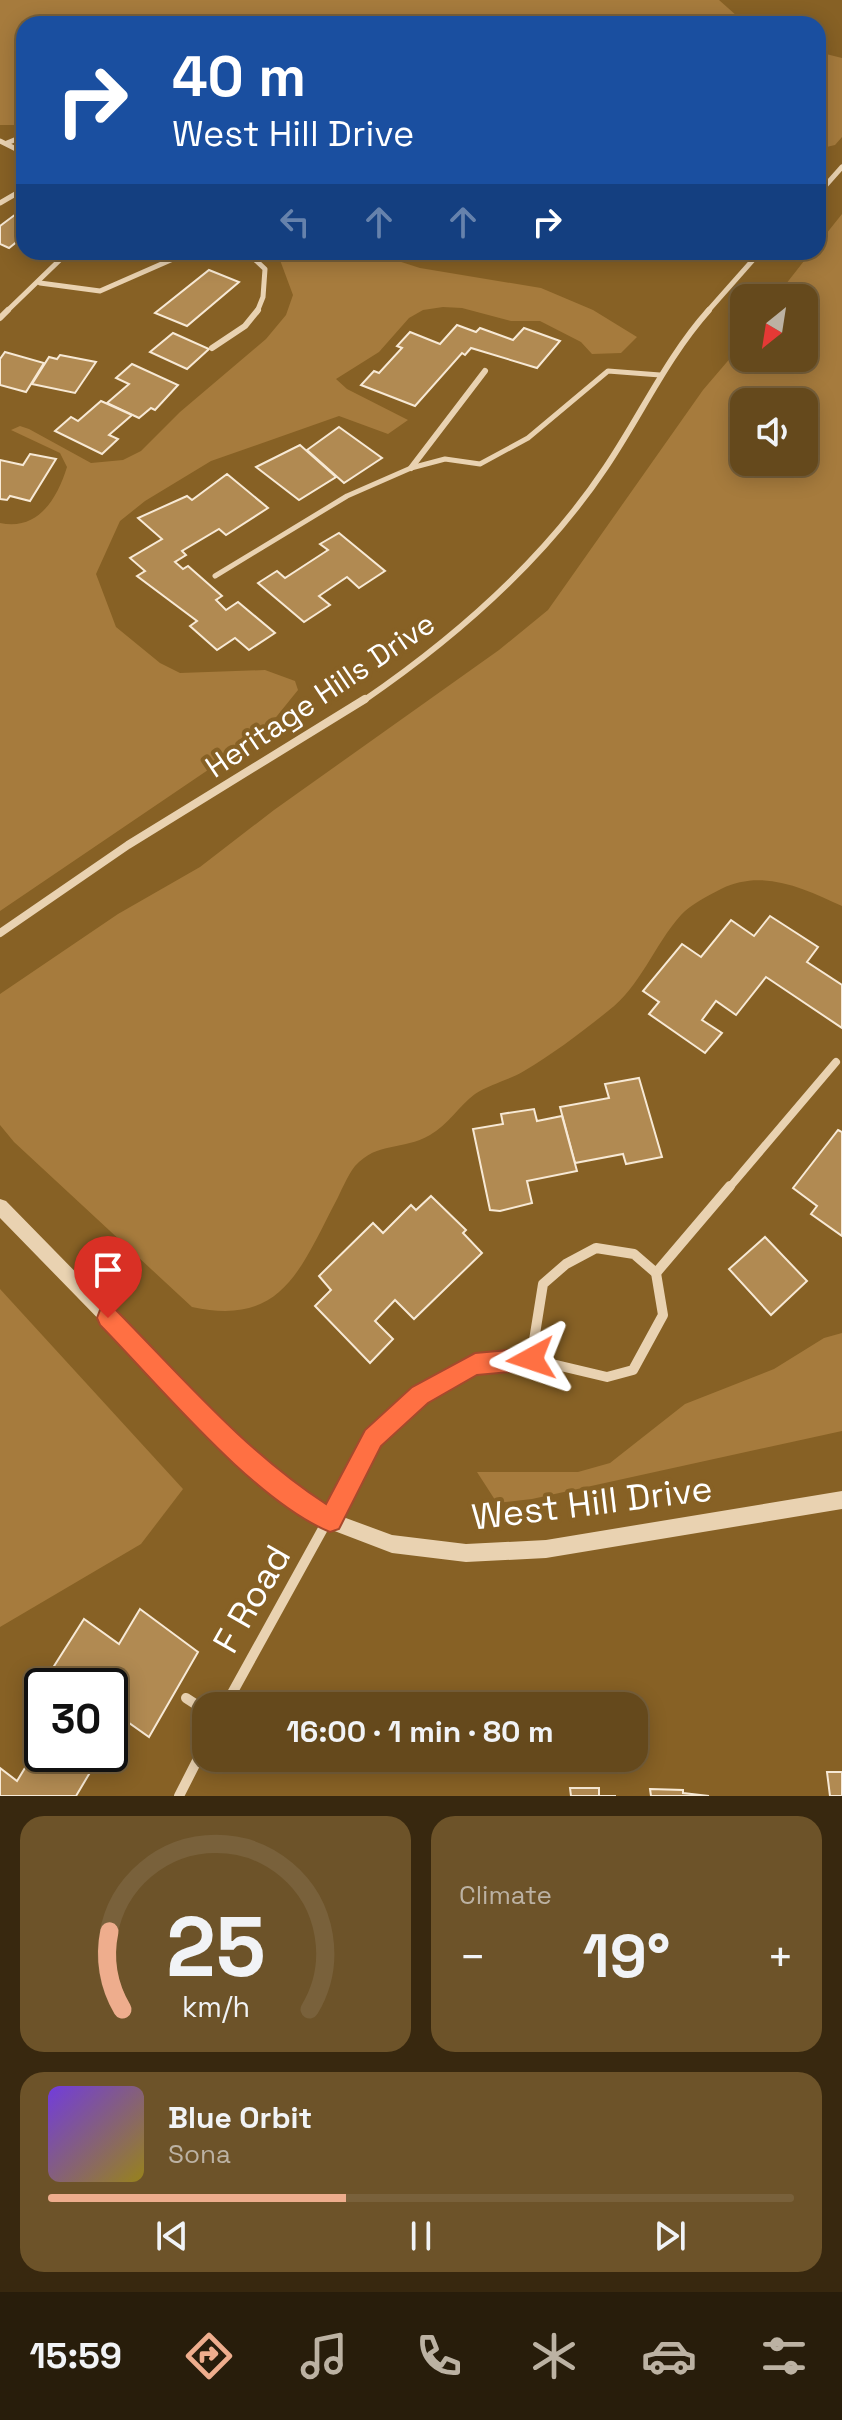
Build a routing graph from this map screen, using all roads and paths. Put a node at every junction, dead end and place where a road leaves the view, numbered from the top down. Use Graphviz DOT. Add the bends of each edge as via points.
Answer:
graph roads {
  1 [pos="842,167"];
  2 [pos="826,185"];
  3 [pos="61,260"];
  4 [pos="171,260"];
  5 [pos="255,260"];
  6 [pos="752,260"];
  7 [pos="40,283"];
  8 [pos="0,318"];
  9 [pos="212,348"];
  10 [pos="485,371"];
  11 [pos="660,375"];
  12 [pos="411,468"];
  13 [pos="215,576"];
  14 [pos="0,933"];
  15 [pos="836,1062"];
  16 [pos="0,1207"];
  17 [pos="656,1273"];
  18 [pos="531,1359"];
  19 [pos="842,1500"];
  20 [pos="330,1521"];
  21 [pos="233,1692"];
  22 [pos="186,1698"];
  23 [pos="192,1702"];
  24 [pos="192,1770"];
  25 [pos="179,1796"];
  1 -- 2 [label="street"];
  3 -- 7 [label="street"];
  4 -- 7 [label="street" via="100,291"];
  5 -- 9 [label="street" via="265,269 267,289 261,307 246,327"];
  6 -- 11 [label="street, Heritage Hills Drive" via="710,305"];
  7 -- 8 [label="street"];
  10 -- 12 [label="street"];
  11 -- 12 [label="lane" via="608,371 528,438 480,464 445,459"];
  11 -- 14 [label="street, Heritage Hills Drive" via="572,515 473,617 346,712 128,845"];
  12 -- 13 [label="lane" via="347,496"];
  15 -- 17 [label="street"];
  16 -- 20 [label="street, West Hill Drive" via="238,1450"];
  17 -- 18 [label="street" via="634,1254 596,1248 566,1264 543,1284"];
  17 -- 18 [label="street" via="663,1315 633,1370 607,1377"];
  18 -- 20 [label="street, F Road" via="475,1364 420,1395 373,1438"];
  19 -- 20 [label="street, West Hill Drive" via="546,1549 466,1553 392,1544"];
  20 -- 21 [label="street, F Road"];
  22 -- 23 [label="street"];
  24 -- 25 [label="street"];
}
